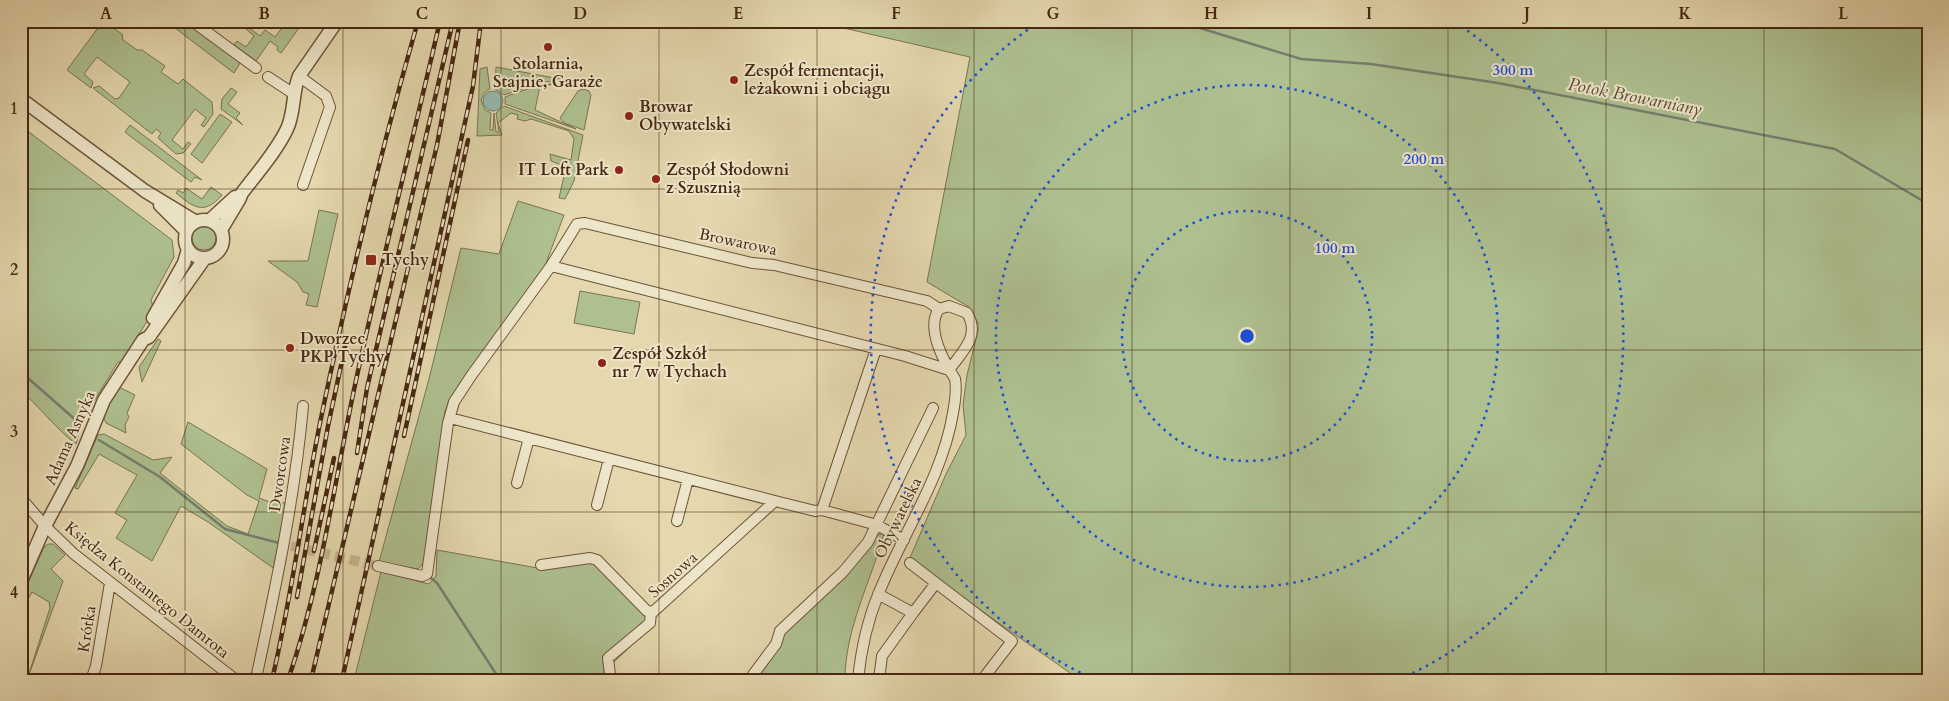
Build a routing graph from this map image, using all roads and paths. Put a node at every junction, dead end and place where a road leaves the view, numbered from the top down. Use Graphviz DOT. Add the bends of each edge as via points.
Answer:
graph roads {
  1 [pos="192,21"];
  2 [pos="338,21"];
  3 [pos="256,68"];
  4 [pos="300,76"];
  5 [pos="268,77"];
  6 [pos="294,94"];
  7 [pos="21,99"];
  8 [pos="303,185"];
  9 [pos="145,190"];
  10 [pos="242,193"];
  11 [pos="210,220"];
  12 [pos="196,222"];
  13 [pos="186,231"];
  14 [pos="222,235"];
  15 [pos="188,249"];
  16 [pos="205,258"];
  17 [pos="551,266"];
  18 [pos="939,309"];
  19 [pos="143,340"];
  20 [pos="876,349"];
  21 [pos="949,370"];
  22 [pos="303,406"];
  23 [pos="933,408"];
  24 [pos="450,418"];
  25 [pos="529,438"];
  26 [pos="609,458"];
  27 [pos="688,479"];
  28 [pos="517,483"];
  29 [pos="21,498"];
  30 [pos="774,501"];
  31 [pos="597,505"];
  32 [pos="822,510"];
  33 [pos="677,522"];
  34 [pos="877,525"];
  35 [pos="45,526"];
  36 [pos="904,540"];
  37 [pos="910,563"];
  38 [pos="541,565"];
  39 [pos="378,566"];
  40 [pos="21,581"];
  41 [pos="110,583"];
  42 [pos="936,583"];
  43 [pos="878,594"];
  44 [pos="651,612"];
  45 [pos="913,613"];
  46 [pos="91,680"];
  47 [pos="236,680"];
  48 [pos="254,680"];
  49 [pos="614,680"];
  50 [pos="749,680"];
  51 [pos="858,680"];
  52 [pos="879,680"];
  53 [pos="982,680"];
  1 -- 3 [label="street"];
  2 -- 4 [label="street"];
  4 -- 6 [label="street"];
  4 -- 8 [label="street" via="330,101"];
  5 -- 6 [label="street"];
  6 -- 10 [label="street" via="287,128"];
  7 -- 9 [label="street"];
  9 -- 12 [label="street"];
  9 -- 13 [label="street"];
  10 -- 11 [label="street"];
  10 -- 14 [label="street"];
  11 -- 12 [label="street"];
  11 -- 14 [label="street"];
  12 -- 13 [label="street"];
  13 -- 15 [label="street"];
  14 -- 16 [label="street" via="218,252"];
  15 -- 16 [label="street" via="192,254"];
  15 -- 19 [label="street, Adama Asnyka" via="184,263"];
  16 -- 19 [label="street, Adama Asnyka"];
  17 -- 18 [label="street, Browarowa" via="573,226 585,223 922,300"];
  17 -- 20 [label="street"];
  17 -- 24 [label="street, Browarowa" via="470,376 454,402"];
  18 -- 21 [label="street, Obywatelska" via="934,318 934,331"];
  18 -- 21 [label="street" via="949,306 960,309 967,313 973,326 970,342"];
  19 -- 35 [label="street, Adama Asnyka" via="104,400 74,473"];
  20 -- 21 [label="street"];
  20 -- 32 [label="street"];
  21 -- 36 [label="street, Obywatelska" via="954,376 956,391 946,444"];
  22 -- 48 [label="street, Dworcowa" via="287,546"];
  23 -- 34 [label="street, Obywatelska"];
  24 -- 25 [label="street"];
  24 -- 39 [label="street, Browarowa" via="427,574 422,576"];
  25 -- 26 [label="street"];
  25 -- 28 [label="street"];
  26 -- 27 [label="street"];
  26 -- 31 [label="street"];
  27 -- 30 [label="street"];
  27 -- 33 [label="street"];
  29 -- 35 [label="street, Księdza Konstantego Damrota"];
  30 -- 32 [label="street"];
  30 -- 44 [label="street, Sosnowa"];
  32 -- 34 [label="street"];
  34 -- 36 [label="street"];
  34 -- 50 [label="street, Obywatelska" via="868,542 843,572 780,630 776,644"];
  35 -- 40 [label="street, Adama Asnyka"];
  35 -- 41 [label="street, Księdza Konstantego Damrota"];
  36 -- 43 [label="street, Obywatelska"];
  37 -- 42 [label="street"];
  38 -- 44 [label="street, Sosnowa" via="590,558 598,560"];
  41 -- 46 [label="street, Krótka"];
  41 -- 47 [label="street, Księdza Konstantego Damrota"];
  42 -- 45 [label="street"];
  42 -- 53 [label="street" via="1012,641"];
  43 -- 45 [label="street"];
  43 -- 51 [label="street, Obywatelska" via="864,637"];
  44 -- 49 [label="street" via="650,623 608,658 610,675"];
  45 -- 52 [label="street" via="882,656"];
}
